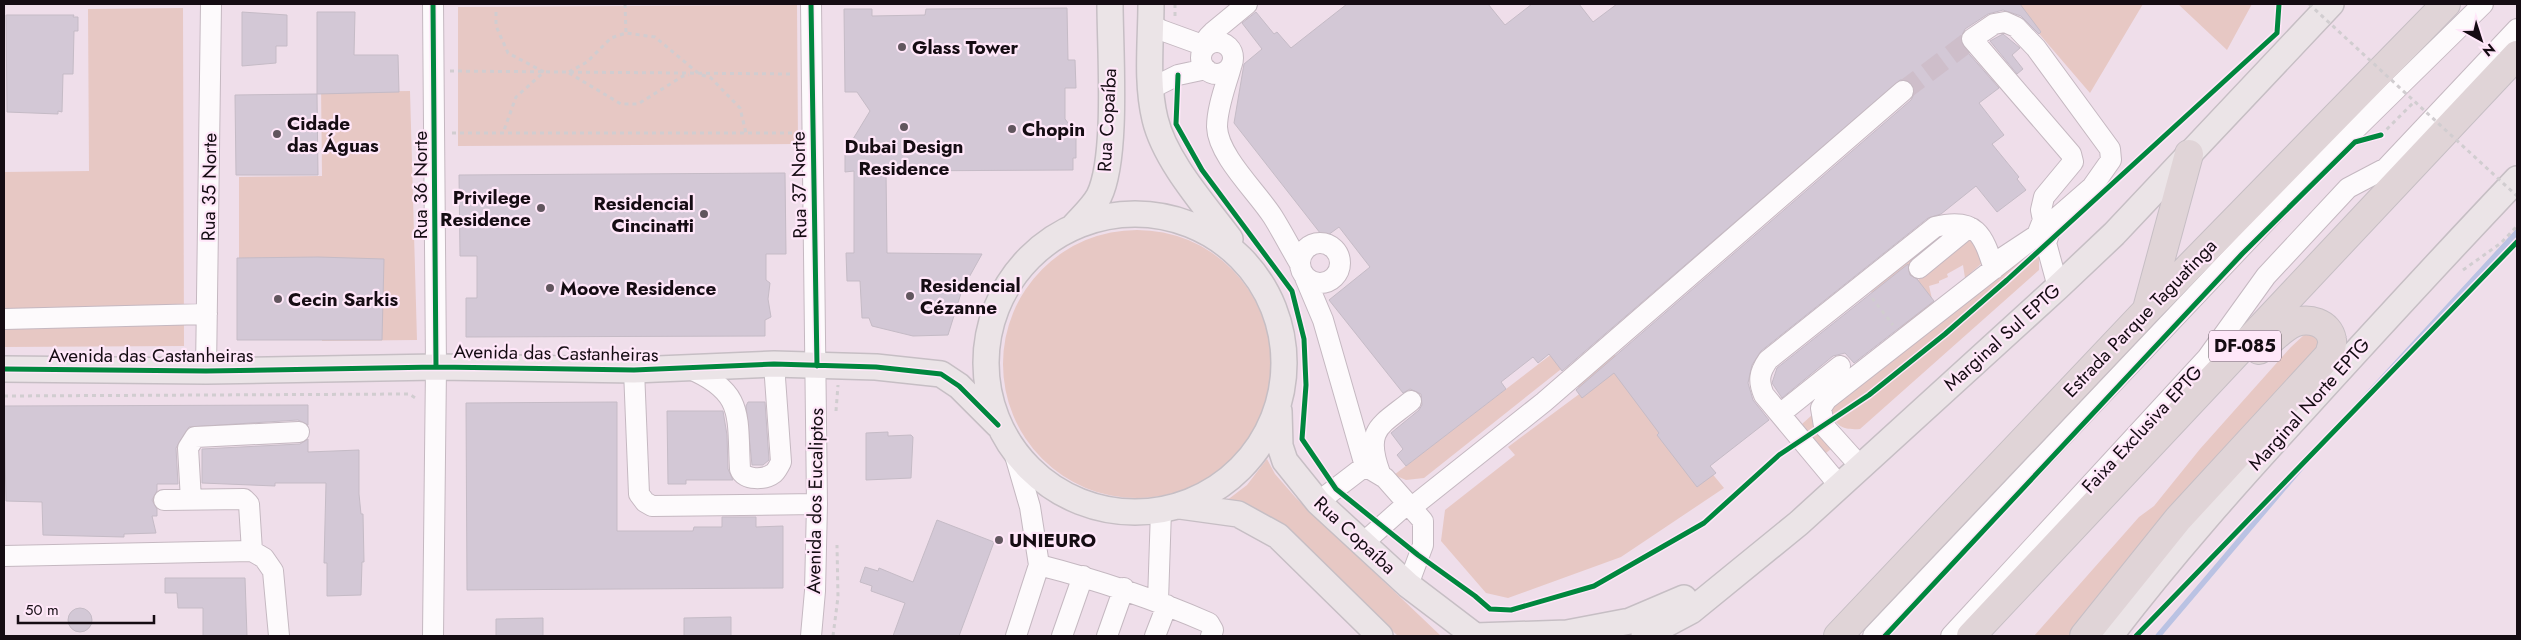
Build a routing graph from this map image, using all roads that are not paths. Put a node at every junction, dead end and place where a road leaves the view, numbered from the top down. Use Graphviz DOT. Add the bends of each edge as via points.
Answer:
graph roads {
  1 [pos="211,4"];
  2 [pos="433,4"];
  3 [pos="811,4"];
  4 [pos="1110,4"];
  5 [pos="2331,4"];
  6 [pos="2446,4"];
  7 [pos="2483,4"];
  8 [pos="1242,8"];
  9 [pos="1151,14"];
  10 [pos="2517,29"];
  11 [pos="1206,45"];
  12 [pos="2517,55"];
  13 [pos="1232,59"];
  14 [pos="1208,71"];
  15 [pos="1150,89"];
  16 [pos="1902,91"];
  17 [pos="1218,115"];
  18 [pos="2189,154"];
  19 [pos="2517,180"];
  20 [pos="1273,217"];
  21 [pos="2053,222"];
  22 [pos="1074,226"];
  23 [pos="1969,227"];
  24 [pos="2037,235"];
  25 [pos="1333,246"];
  26 [pos="1241,256"];
  27 [pos="1993,267"];
  28 [pos="1919,268"];
  29 [pos="1302,270"];
  30 [pos="1331,279"];
  31 [pos="2058,287"];
  32 [pos="2146,311"];
  33 [pos="207,314"];
  34 [pos="4,319"];
  35 [pos="1323,320"];
  36 [pos="774,364"];
  37 [pos="816,366"];
  38 [pos="1840,366"];
  39 [pos="436,367"];
  40 [pos="688,368"];
  41 [pos="4,369"];
  42 [pos="634,370"];
  43 [pos="206,371"];
  44 [pos="1409,399"];
  45 [pos="2195,399"];
  46 [pos="1279,406"];
  47 [pos="1780,414"];
  48 [pos="998,425"];
  49 [pos="300,432"];
  50 [pos="1014,452"];
  51 [pos="1860,466"];
  52 [pos="1369,467"];
  53 [pos="1839,485"];
  54 [pos="164,500"];
  55 [pos="191,500"];
  56 [pos="1318,502"];
  57 [pos="817,504"];
  58 [pos="1410,505"];
  59 [pos="1171,508"];
  60 [pos="1362,544"];
  61 [pos="252,551"];
  62 [pos="4,556"];
  63 [pos="1039,565"];
  64 [pos="1083,576"];
  65 [pos="1734,576"];
  66 [pos="1408,585"];
  67 [pos="1124,588"];
  68 [pos="1163,603"];
  69 [pos="1372,631"];
  70 [pos="280,636"];
  71 [pos="433,636"];
  72 [pos="811,636"];
  73 [pos="1016,636"];
  74 [pos="1062,636"];
  75 [pos="1107,636"];
  76 [pos="1155,636"];
  77 [pos="1211,636"];
  78 [pos="1475,636"];
  79 [pos="1644,636"];
  80 [pos="1838,636"];
  81 [pos="1873,636"];
  82 [pos="1952,636"];
  83 [pos="1971,636"];
  84 [pos="2084,636"];
  85 [pos="2110,636"];
  1 -- 33 [label="street, Rua 35 Norte"];
  2 -- 39 [label="street, Rua 36 Norte"];
  3 -- 37 [label="street, Rua 37 Norte"];
  4 -- 22 [label="main road, Rua Copaíba" via="1108,164 1099,196"];
  5 -- 18 [label="main road, Marginal Sul EPTG"];
  6 -- 32 [label="highway, Estrada Parque Taguatinga"];
  7 -- 81 [label="street" via="2323,161"];
  8 -- 11 [label="street" via="1208,37"];
  8 -- 13 [label="street"];
  9 -- 11 [label="street" via="1161,30"];
  9 -- 15 [label="main road"];
  10 -- 82 [label="street, Faixa Exclusiva EPTG" via="2386,168 2348,188 2266,276 2207,358"];
  11 -- 13 [label="street" via="1213,42 1225,44"];
  11 -- 14 [label="street" via="1200,59"];
  12 -- 45 [label="highway, DF-085"];
  13 -- 14 [label="street" via="1223,73"];
  13 -- 17 [label="street"];
  14 -- 15 [label="street" via="1178,75"];
  14 -- 17 [label="street"];
  15 -- 26 [label="main road" via="1164,145"];
  16 -- 58 [label="street" via="1544,402"];
  17 -- 20 [label="street" via="1217,128 1228,156"];
  18 -- 31 [label="main road, Marginal Sul EPTG" via="2114,234"];
  18 -- 32 [label="highway"];
  19 -- 85 [label="main road, Marginal Norte EPTG" via="2255,463 2140,596"];
  20 -- 25 [label="street"];
  20 -- 29 [label="street"];
  21 -- 24 [label="street"];
  21 -- 24 [label="street" via="2106,170 2111,160 2110,149 2036,48 2016,27 2005,22 1994,24 1972,39 2071,154 2073,162 2044,197 2043,220"];
  21 -- 31 [label="street" via="2046,243"];
  22 -- 26 [label="main road" via="1118,214 1162,215 1205,229"];
  22 -- 48 [label="main road" via="1035,252 1005,289 988,332 986,380"];
  23 -- 27 [label="street" via="1984,240"];
  23 -- 28 [label="street"];
  23 -- 47 [label="street" via="1949,224 1935,228 1768,360 1759,372 1760,385"];
  24 -- 27 [label="street"];
  25 -- 29 [label="street" via="1304,251"];
  25 -- 30 [label="street" via="1339,269"];
  26 -- 46 [label="main road" via="1266,288 1281,325 1286,366"];
  27 -- 51 [label="street" via="1827,399 1821,408 1824,426"];
  29 -- 30 [label="street" via="1314,282"];
  29 -- 35 [label="street"];
  30 -- 35 [label="street"];
  31 -- 51 [label="main road, Marginal Sul EPTG"];
  32 -- 80 [label="highway, Estrada Parque Taguatinga"];
  33 -- 34 [label="street"];
  33 -- 43 [label="street, Rua 35 Norte"];
  35 -- 52 [label="street"];
  36 -- 37 [label="main road, Avenida das Castanheiras"];
  36 -- 40 [label="main road, Avenida das Castanheiras"];
  36 -- 40 [label="street" via="781,462 768,476 747,478 740,469 737,418 732,400 711,378"];
  37 -- 48 [label="main road, Avenida das Castanheiras" via="941,374 959,386"];
  37 -- 57 [label="street, Avenida dos Eucaliptos"];
  38 -- 47 [label="street"];
  39 -- 42 [label="main road, Avenida das Castanheiras"];
  39 -- 43 [label="main road, Avenida das Castanheiras"];
  39 -- 71 [label="street, Rua 36 Norte"];
  40 -- 42 [label="main road, Avenida das Castanheiras"];
  41 -- 43 [label="main road, Avenida das Castanheiras"];
  42 -- 57 [label="street" via="639,494 645,502 652,506"];
  44 -- 52 [label="street" via="1375,433 1375,460"];
  45 -- 83 [label="highway, DF-085"];
  45 -- 84 [label="highway" via="2294,323 2319,322 2328,330 2332,340 2329,355 2178,519"];
  46 -- 56 [label="main road, Rua Copaíba" via="1280,446 1285,461"];
  46 -- 59 [label="main road" via="1264,439 1242,468 1213,491"];
  47 -- 53 [label="street"];
  48 -- 50 [label="main road"];
  49 -- 55 [label="street" via="195,437 188,448"];
  50 -- 59 [label="main road" via="1064,495 1095,508 1128,513"];
  50 -- 63 [label="street" via="1030,507"];
  51 -- 53 [label="main road, Marginal Sul EPTG"];
  52 -- 56 [label="street"];
  52 -- 58 [label="street"];
  53 -- 65 [label="main road, Marginal Sul EPTG" via="1799,523"];
  54 -- 55 [label="street"];
  55 -- 61 [label="street" via="247,501"];
  56 -- 60 [label="main road, Rua Copaíba"];
  57 -- 72 [label="street, Avenida dos Eucaliptos"];
  58 -- 60 [label="street"];
  58 -- 66 [label="street" via="1423,521 1424,535"];
  59 -- 68 [label="street"];
  59 -- 69 [label="main road" via="1238,514 1278,536"];
  60 -- 66 [label="main road, Rua Copaíba"];
  61 -- 62 [label="street"];
  61 -- 70 [label="street" via="264,558 273,571"];
  63 -- 64 [label="street"];
  63 -- 73 [label="street"];
  64 -- 67 [label="street"];
  64 -- 74 [label="street"];
  65 -- 78 [label="main road" via="1630,621 1567,633"];
  65 -- 79 [label="main road, Marginal Sul EPTG" via="1691,611"];
  66 -- 78 [label="main road, Rua Copaíba"];
  67 -- 68 [label="street"];
  67 -- 75 [label="street"];
  68 -- 76 [label="street"];
  68 -- 77 [label="street" via="1209,623 1213,630"];
}
